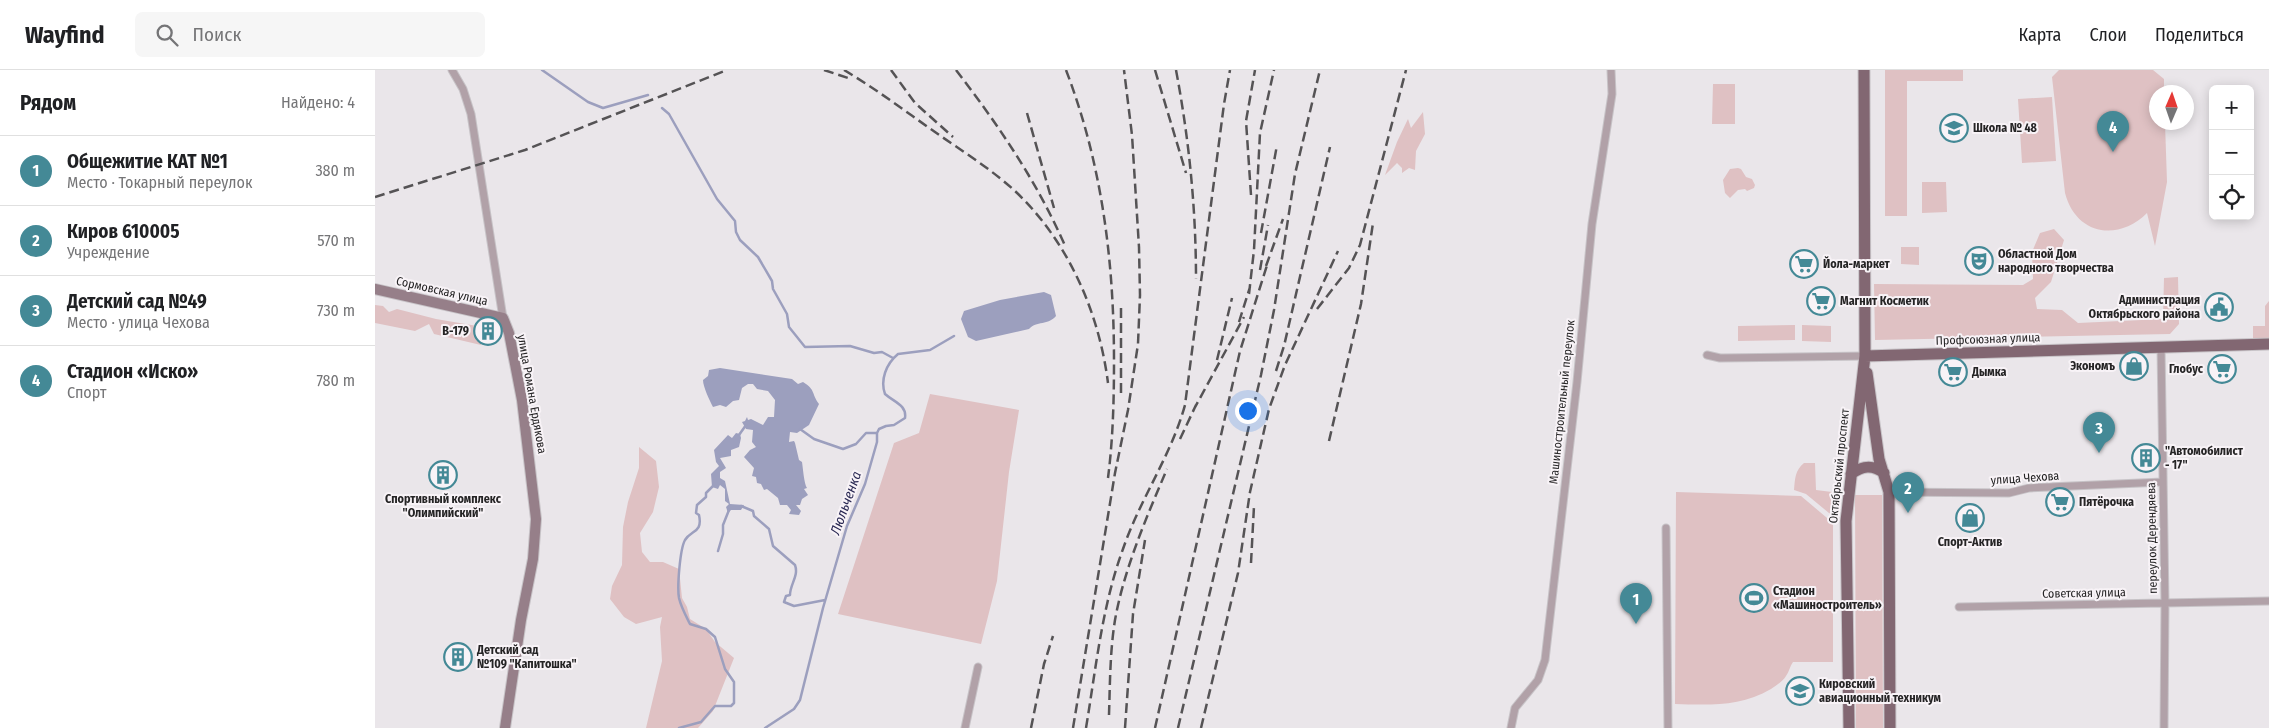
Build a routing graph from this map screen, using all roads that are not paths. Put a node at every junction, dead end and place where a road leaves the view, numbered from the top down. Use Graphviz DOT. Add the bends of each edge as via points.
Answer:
graph roads {
  1 [pos="452,70"];
  2 [pos="1611,70"];
  3 [pos="1864,70"];
  4 [pos="375,289"];
  5 [pos="503,318"];
  6 [pos="2269,344"];
  7 [pos="2161,347"];
  8 [pos="1707,355"];
  9 [pos="1865,356"];
  10 [pos="1883,473"];
  11 [pos="1851,474"];
  12 [pos="2163,482"];
  13 [pos="1889,492"];
  14 [pos="1666,528"];
  15 [pos="2269,601"];
  16 [pos="2165,603"];
  17 [pos="1959,607"];
  18 [pos="977,667"];
  19 [pos="505,728"];
  20 [pos="965,728"];
  21 [pos="1511,728"];
  22 [pos="1668,728"];
  23 [pos="1849,728"];
  24 [pos="1890,728"];
  25 [pos="2164,728"];
  1 -- 5 [label="street, улица Романа Ердякова" via="463,89 471,114"];
  2 -- 21 [label="street, Машиностроительный переулок" via="1612,94 1592,224 1545,660 1538,680 1515,708"];
  3 -- 9 [label="main road, Октябрьский проспект"];
  4 -- 5 [label="street, Сормовская улица"];
  5 -- 19 [label="street, улица Романа Ердякова" via="522,400 536,519 533,559"];
  6 -- 7 [label="main road, Профсоюзная улица"];
  7 -- 9 [label="main road, Профсоюзная улица"];
  7 -- 12 [label="street, переулок Дерендяева"];
  8 -- 9 [label="street, Профсоюзная улица" via="1721,358"];
  9 -- 10 [label="main road, Октябрьский проспект"];
  9 -- 11 [label="main road, Октябрьский проспект"];
  10 -- 11 [label="main road" via="1866,467"];
  10 -- 13 [label="main road, Октябрьский проспект"];
  11 -- 23 [label="main road, Октябрьский проспект" via="1847,521"];
  12 -- 13 [label="street, улица Чехова" via="2029,488 2009,493"];
  12 -- 16 [label="street, переулок Дерендяева"];
  13 -- 24 [label="main road, Октябрьский проспект"];
  14 -- 22 [label="street"];
  15 -- 16 [label="street, Советская улица"];
  16 -- 17 [label="street, Советская улица"];
  16 -- 25 [label="street, переулок Дерендяева"];
  18 -- 20 [label="street"];
}
